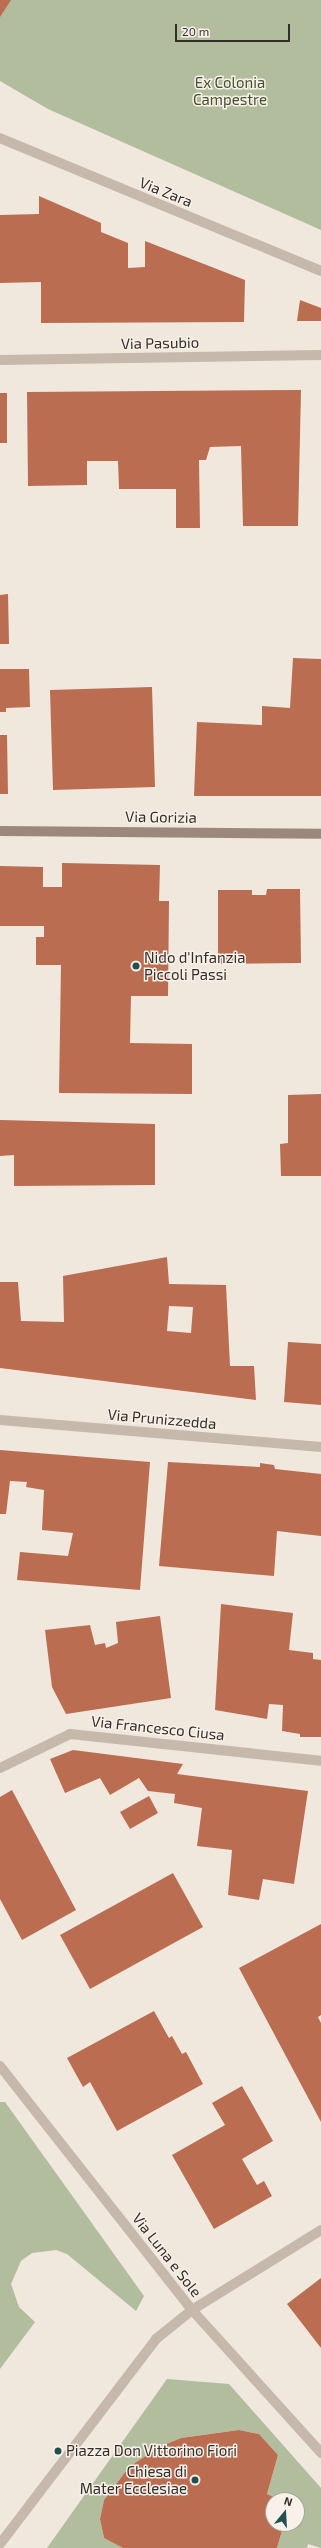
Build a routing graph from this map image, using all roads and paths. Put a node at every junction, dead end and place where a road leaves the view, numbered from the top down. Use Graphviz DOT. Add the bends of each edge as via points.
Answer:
graph roads {
  1 [pos="0,138"];
  2 [pos="321,271"];
  3 [pos="321,355"];
  4 [pos="0,360"];
  5 [pos="0,831"];
  6 [pos="321,834"];
  7 [pos="0,1420"];
  8 [pos="321,1448"];
  9 [pos="321,1761"];
  10 [pos="0,1768"];
  11 [pos="0,2066"];
  12 [pos="321,2230"];
  13 [pos="192,2310"];
  14 [pos="321,2453"];
  15 [pos="0,2544"];
  1 -- 2 [label="street, Via Zara"];
  3 -- 4 [label="street, Via Pasubio"];
  5 -- 6 [label="main road, Via Gorizia"];
  7 -- 8 [label="street, Via Prunizzedda"];
  9 -- 10 [label="street, Via Francesco Ciusa" via="70,1734"];
  11 -- 13 [label="street, Via Luna e Sole"];
  12 -- 13 [label="street"];
  13 -- 14 [label="street, Via Luna e Sole"];
  13 -- 15 [label="street" via="156,2339"];
}
